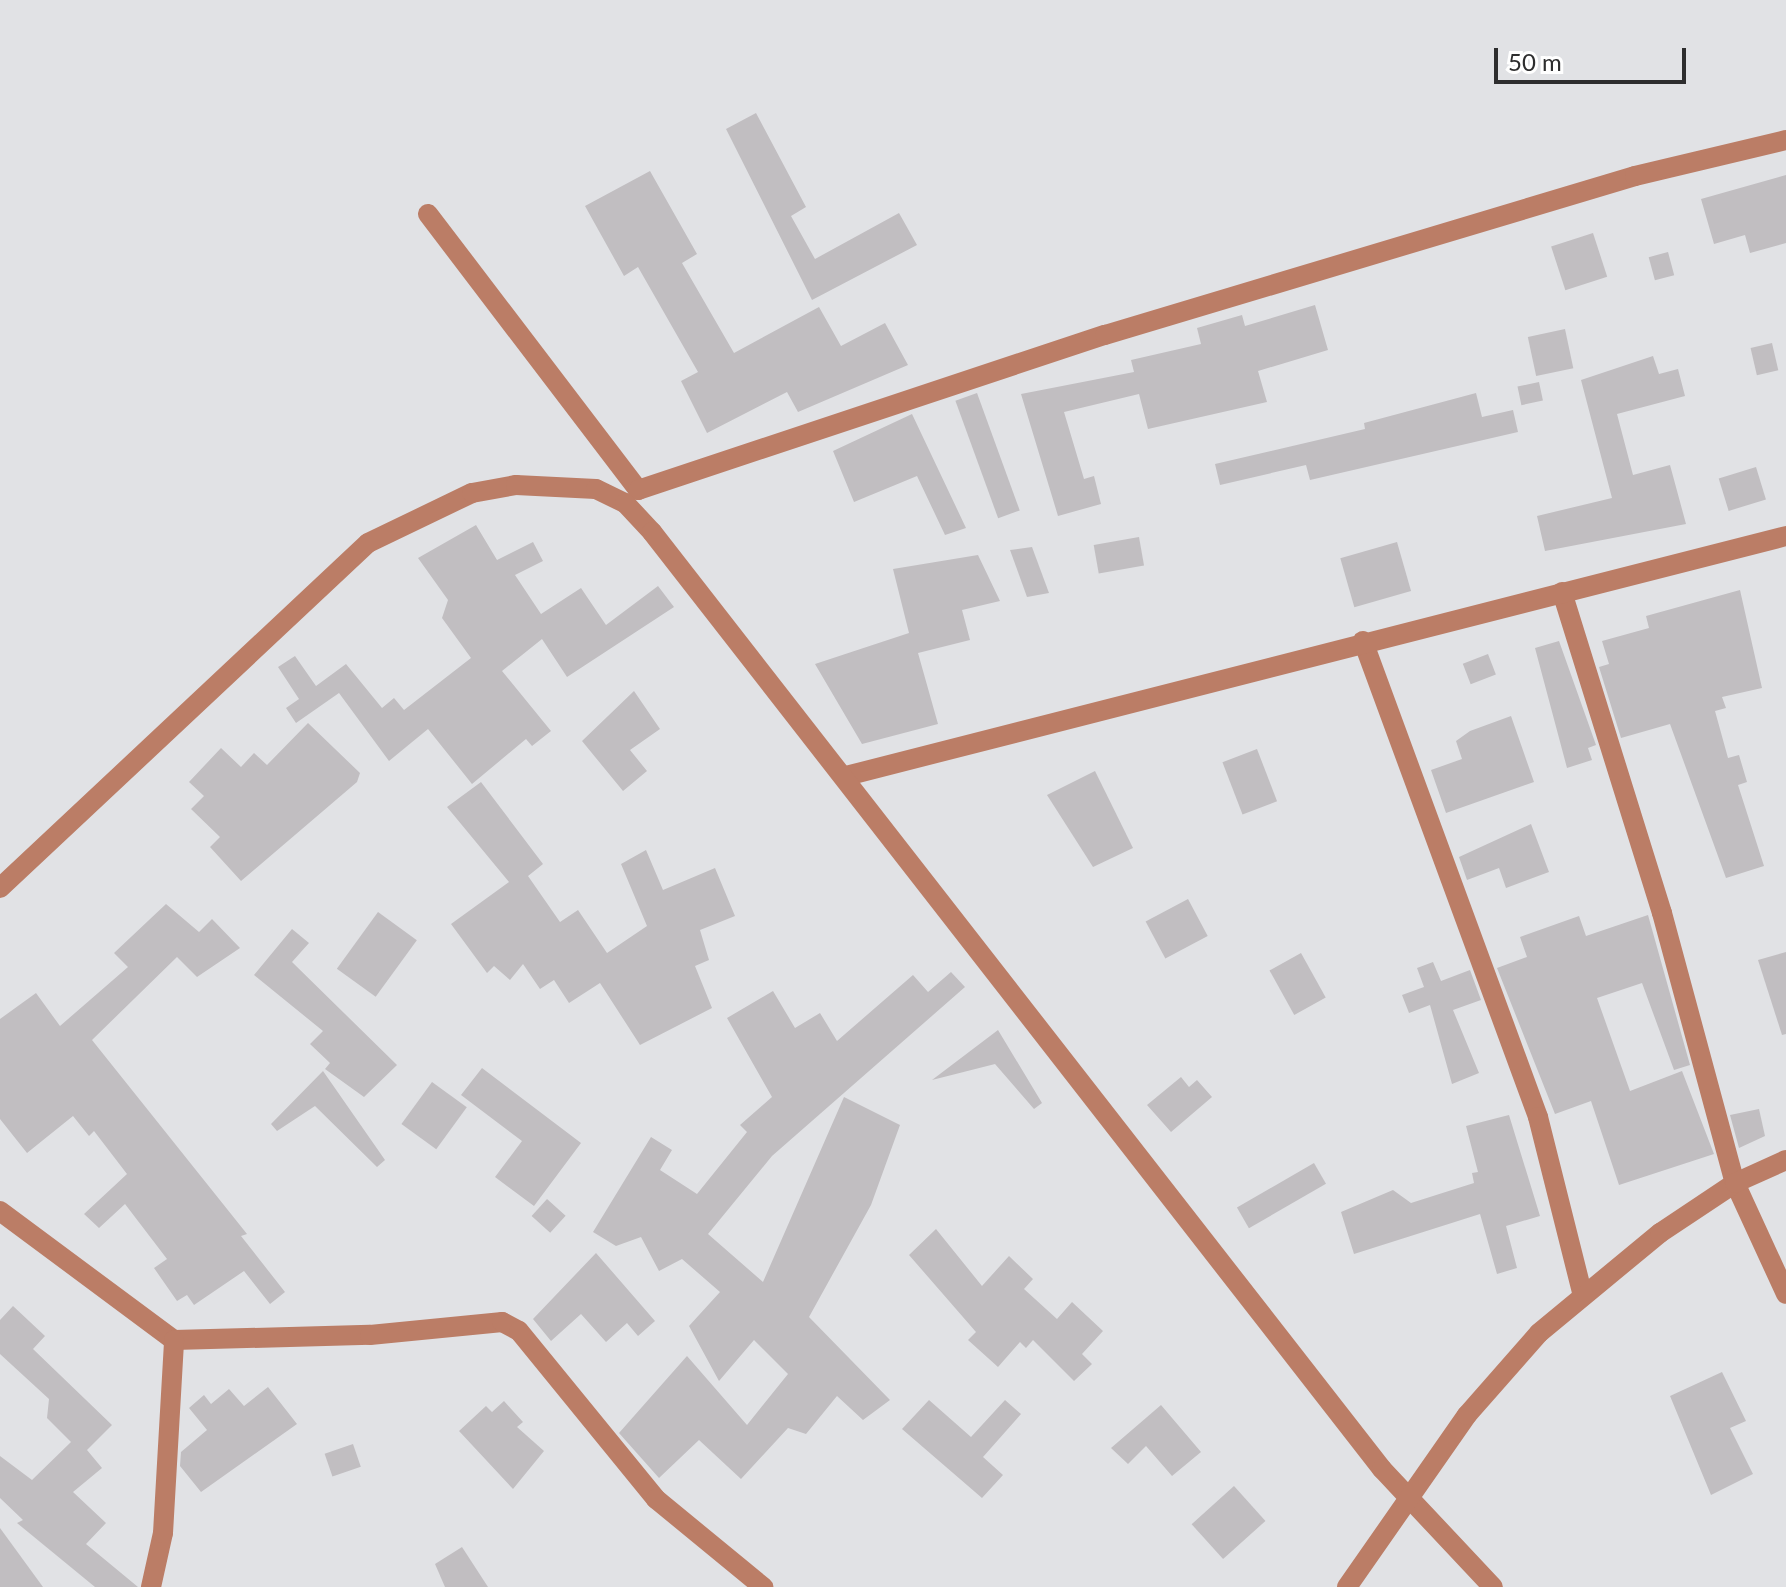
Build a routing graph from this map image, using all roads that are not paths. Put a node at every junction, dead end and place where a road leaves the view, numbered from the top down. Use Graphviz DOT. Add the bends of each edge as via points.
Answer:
graph roads {
  1 [pos="1786,140"];
  2 [pos="428,214"];
  3 [pos="1786,536"];
  4 [pos="1562,592"];
  5 [pos="1363,641"];
  6 [pos="846,776"];
  7 [pos="0,888"];
  8 [pos="1786,1160"];
  9 [pos="1735,1183"];
  10 [pos="0,1211"];
  11 [pos="1582,1292"];
  12 [pos="1786,1294"];
  13 [pos="174,1340"];
  14 [pos="1408,1494"];
  15 [pos="151,1587"];
  16 [pos="763,1587"];
  17 [pos="1347,1587"];
  18 [pos="1493,1587"];
  1 -- 2 [label="street" via="1635,176 1105,335 638,490"];
  3 -- 4 [label="street"];
  4 -- 5 [label="street"];
  4 -- 9 [label="street" via="1662,913"];
  5 -- 6 [label="street"];
  5 -- 11 [label="street" via="1538,1117"];
  6 -- 7 [label="street" via="625,503 596,489 516,485 432,507 368,543"];
  6 -- 14 [label="street"];
  8 -- 9 [label="street"];
  9 -- 11 [label="street"];
  9 -- 12 [label="street"];
  10 -- 13 [label="street" via="157,1335"];
  11 -- 14 [label="street" via="1509,1365"];
  13 -- 15 [label="street" via="163,1533"];
  13 -- 16 [label="street" via="370,1335 502,1322 519,1331 656,1499"];
  14 -- 17 [label="street"];
  14 -- 18 [label="street"];
}
